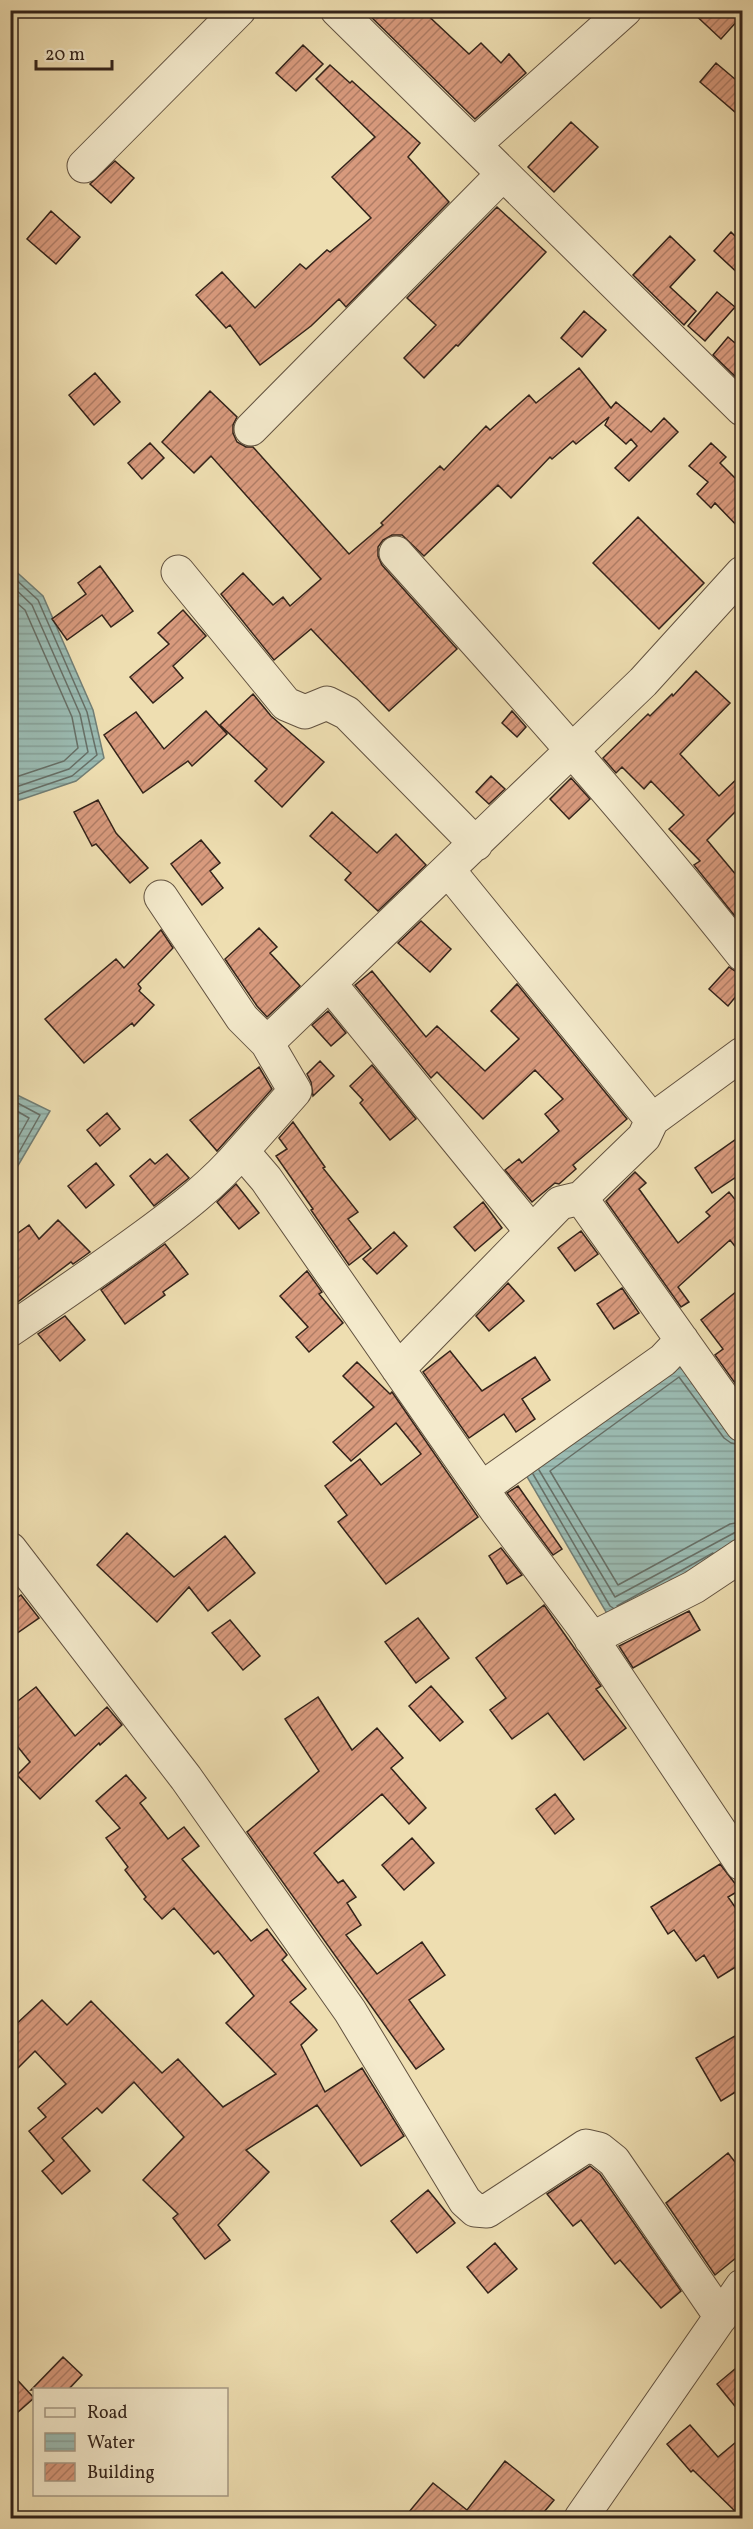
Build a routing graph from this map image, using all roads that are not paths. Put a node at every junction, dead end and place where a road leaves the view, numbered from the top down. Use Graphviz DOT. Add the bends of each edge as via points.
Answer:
graph roads {
  1 [pos="239,10"];
  2 [pos="337,10"];
  3 [pos="625,10"];
  4 [pos="474,145"];
  5 [pos="84,166"];
  6 [pos="503,174"];
  7 [pos="742,408"];
  8 [pos="251,429"];
  9 [pos="396,553"];
  10 [pos="178,572"];
  11 [pos="742,573"];
  12 [pos="572,750"];
  13 [pos="476,844"];
  14 [pos="449,871"];
  15 [pos="161,897"];
  16 [pos="742,954"];
  17 [pos="330,984"];
  18 [pos="267,1043"];
  19 [pos="742,1054"];
  20 [pos="652,1120"];
  21 [pos="242,1152"];
  22 [pos="581,1198"];
  23 [pos="532,1232"];
  24 [pos="10,1330"];
  25 [pos="682,1340"];
  26 [pos="398,1369"];
  27 [pos="742,1425"];
  28 [pos="482,1488"];
  29 [pos="10,1549"];
  30 [pos="742,1555"];
  31 [pos="591,1639"];
  32 [pos="742,1864"];
  33 [pos="742,2286"];
  34 [pos="721,2317"];
  35 [pos="581,2518"];
  1 -- 5 [label="street"];
  2 -- 4 [label="street"];
  3 -- 4 [label="street"];
  4 -- 6 [label="street"];
  6 -- 7 [label="street"];
  6 -- 8 [label="street"];
  9 -- 12 [label="street"];
  10 -- 13 [label="street" via="286,704 305,712 327,703 347,713"];
  11 -- 12 [label="street" via="643,682"];
  12 -- 13 [label="street"];
  12 -- 16 [label="street"];
  13 -- 14 [label="street"];
  14 -- 17 [label="street"];
  14 -- 20 [label="street"];
  15 -- 18 [label="street" via="242,1018"];
  17 -- 18 [label="street"];
  17 -- 23 [label="street"];
  18 -- 21 [label="street" via="296,1091"];
  19 -- 20 [label="street"];
  20 -- 22 [label="street" via="644,1137"];
  21 -- 24 [label="street" via="179,1210"];
  21 -- 26 [label="street" via="266,1179"];
  22 -- 23 [label="street" via="560,1203"];
  22 -- 25 [label="street"];
  23 -- 26 [label="street"];
  25 -- 27 [label="street"];
  25 -- 28 [label="street" via="663,1360"];
  26 -- 28 [label="street"];
  28 -- 31 [label="street"];
  29 -- 34 [label="street" via="186,1778 350,2011 465,2201 475,2210 487,2211 586,2146 599,2149 614,2161"];
  30 -- 31 [label="street" via="694,1587"];
  31 -- 32 [label="street"];
  33 -- 34 [label="street"];
  34 -- 35 [label="street"];
}
